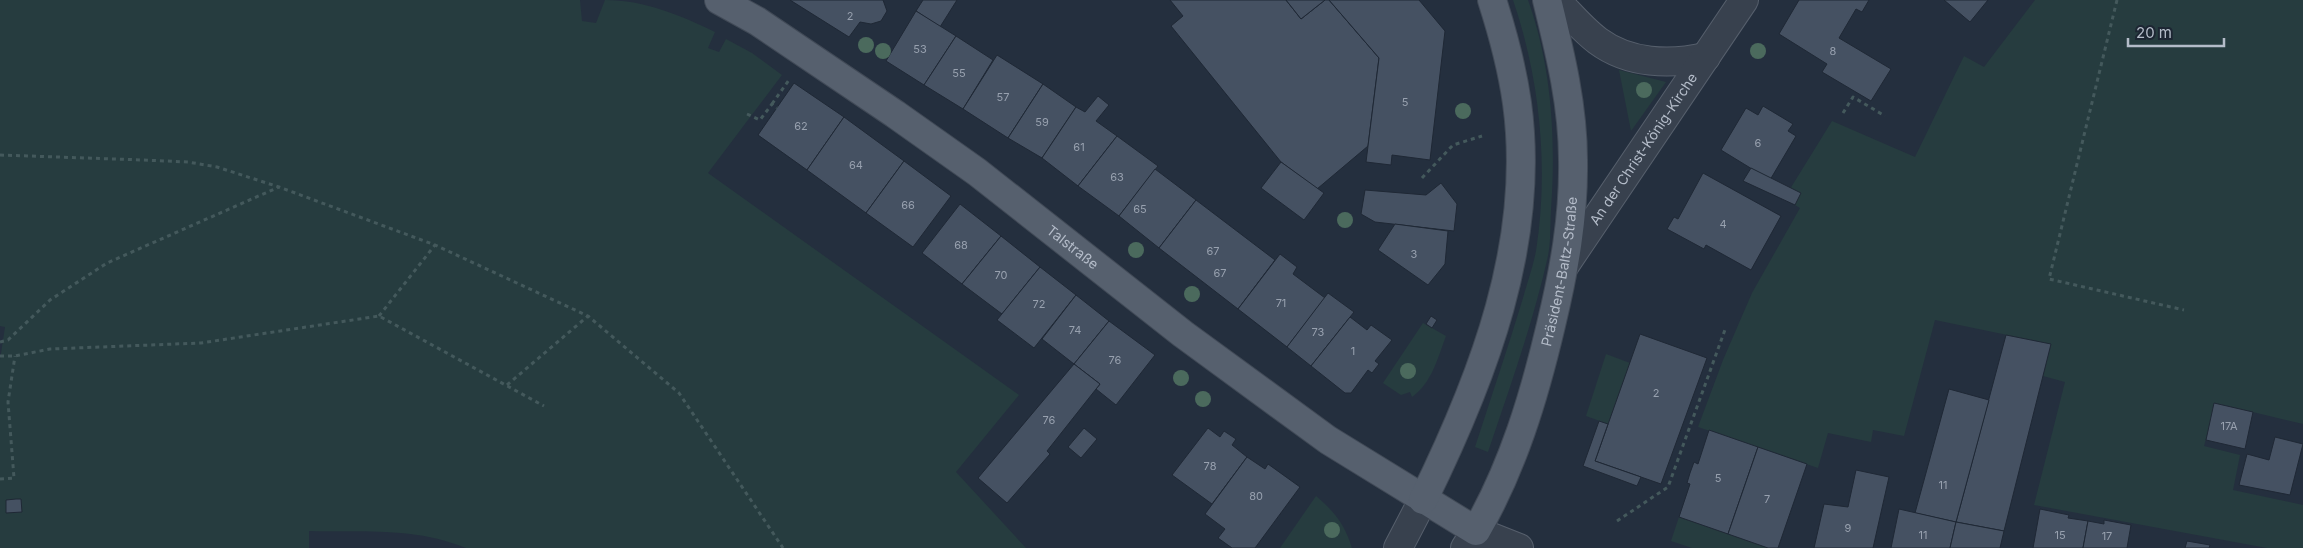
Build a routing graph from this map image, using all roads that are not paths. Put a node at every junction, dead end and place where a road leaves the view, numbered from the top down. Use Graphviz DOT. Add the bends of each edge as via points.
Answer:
graph roads {
  1 [pos="1492,0"];
  2 [pos="1547,0"];
  3 [pos="1556,0"];
  4 [pos="1744,0"];
  5 [pos="725,1"];
  6 [pos="1706,57"];
  7 [pos="1565,265"];
  8 [pos="1424,500"];
  9 [pos="1471,539"];
  10 [pos="1398,548"];
  11 [pos="1519,548"];
  1 -- 8 [label="main road" via="1512,72 1517,106 1520,182 1514,248 1495,324 1467,407"];
  2 -- 7 [label="main road, Präsident-Baltz-Straße" via="1565,72 1573,160"];
  3 -- 6 [label="street, An der Christ-König-Kirche" via="1596,40 1614,51 1664,63"];
  4 -- 6 [label="street, An der Christ-König-Kirche"];
  5 -- 8 [label="main road, Talstraße" via="903,119 986,179 1238,376 1334,444"];
  6 -- 7 [label="street, An der Christ-König-Kirche"];
  7 -- 9 [label="main road, Präsident-Baltz-Straße" via="1544,356 1517,443 1494,500"];
  8 -- 9 [label="main road, Talstraße"];
  8 -- 10 [label="street"];
  9 -- 11 [label="street"];
}
